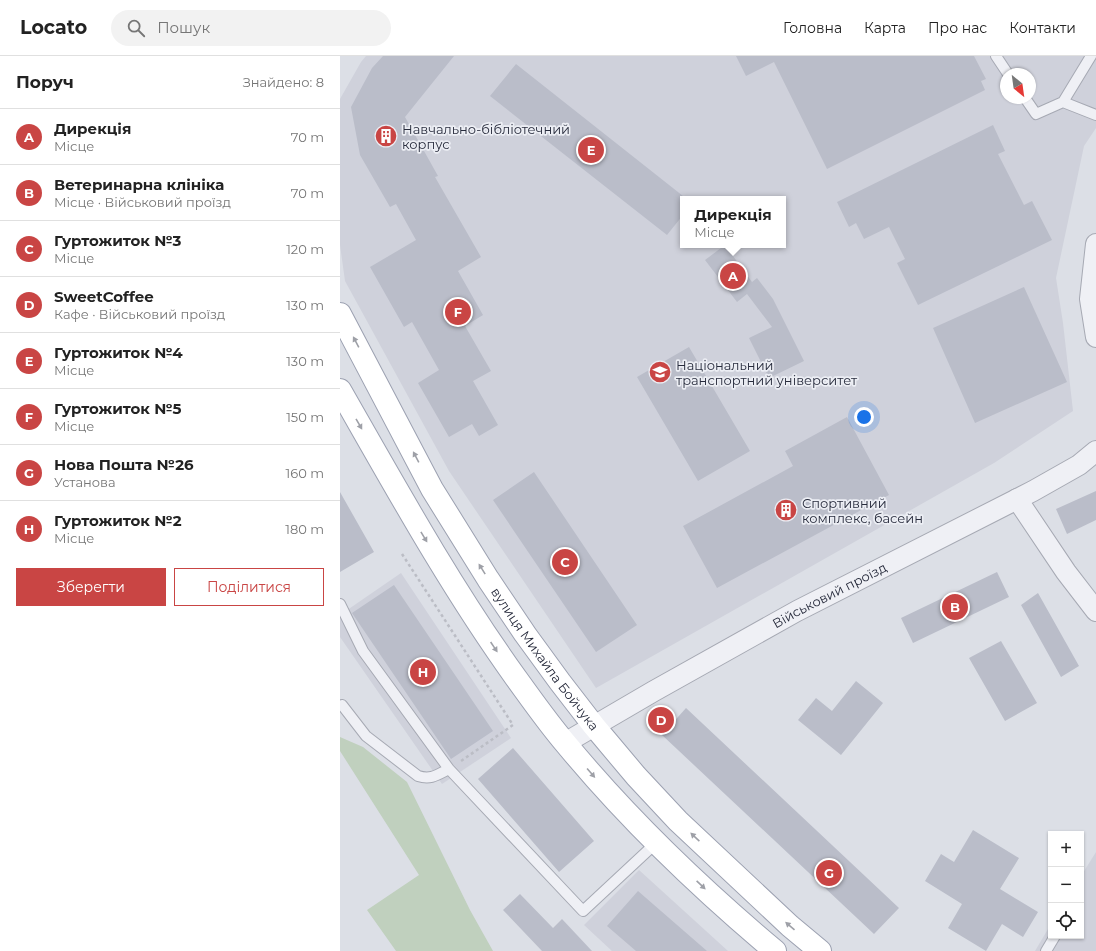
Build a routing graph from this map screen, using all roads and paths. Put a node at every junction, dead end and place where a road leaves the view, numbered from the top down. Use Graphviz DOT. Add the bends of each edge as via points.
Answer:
graph roads {
  1 [pos="996,56"];
  2 [pos="1091,56"];
  3 [pos="1004,68"];
  4 [pos="1063,102"];
  5 [pos="1029,104"];
  6 [pos="1096,115"];
  7 [pos="1096,244"];
  8 [pos="340,314"];
  9 [pos="1096,337"];
  10 [pos="340,390"];
  11 [pos="1096,451"];
  12 [pos="1017,499"];
  13 [pos="402,554"];
  14 [pos="340,604"];
  15 [pos="1096,611"];
  16 [pos="342,705"];
  17 [pos="594,726"];
  18 [pos="565,743"];
  19 [pos="449,769"];
  20 [pos="656,842"];
  21 [pos="1053,939"];
  22 [pos="775,951"];
  23 [pos="820,951"];
  24 [pos="1046,951"];
  1 -- 3 [label="lane"];
  2 -- 4 [label="lane"];
  4 -- 5 [label="lane" via="1036,114"];
  4 -- 6 [label="lane"];
  7 -- 9 [label="street" via="1090,299"];
  17 -- 8 [label="main road, вулиця Михайла Бойчука, one-way" via="525,634 432,490"];
  10 -- 18 [label="main road, one-way" via="457,592"];
  11 -- 12 [label="street, Військовий проїзд" via="1079,465"];
  12 -- 15 [label="street" via="1066,572"];
  12 -- 17 [label="street, Військовий проїзд" via="797,611"];
  13 -- 19 [label="path" via="514,725"];
  14 -- 19 [label="lane" via="363,651"];
  16 -- 19 [label="lane" via="366,736 418,776 431,778"];
  17 -- 18 [label="street, Військовий проїзд"];
  23 -- 17 [label="main road, вулиця Михайла Бойчука, one-way" via="678,821"];
  18 -- 20 [label="main road, one-way"];
  19 -- 20 [label="lane" via="583,912"];
  20 -- 22 [label="main road, one-way"];
  21 -- 24 [label="lane"];
}
